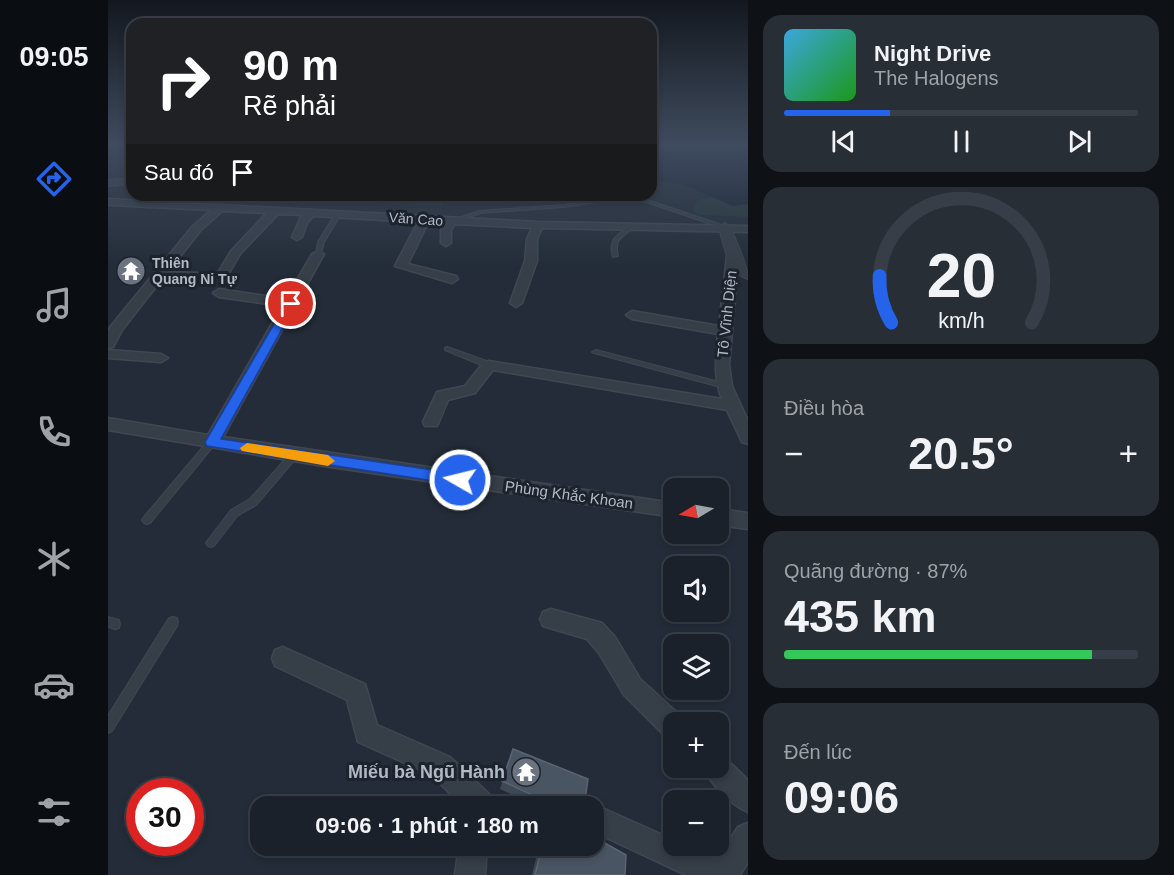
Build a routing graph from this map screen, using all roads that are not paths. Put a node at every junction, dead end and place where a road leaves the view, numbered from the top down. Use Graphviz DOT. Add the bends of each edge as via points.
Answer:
graph roads {
  1 [pos="592,201"];
  2 [pos="647,201"];
  3 [pos="108,202"];
  4 [pos="221,207"];
  5 [pos="276,210"];
  6 [pos="311,212"];
  7 [pos="338,214"];
  8 [pos="424,220"];
  9 [pos="452,222"];
  10 [pos="538,225"];
  11 [pos="725,227"];
  12 [pos="630,228"];
  13 [pos="748,230"];
  14 [pos="297,237"];
  15 [pos="446,243"];
  16 [pos="318,254"];
  17 [pos="615,256"];
  18 [pos="734,256"];
  19 [pos="225,271"];
  20 [pos="748,274"];
  21 [pos="160,275"];
  22 [pos="198,277"];
  23 [pos="452,279"];
  24 [pos="219,293"];
  25 [pos="516,303"];
  26 [pos="291,304"];
  27 [pos="632,315"];
  28 [pos="726,331"];
  29 [pos="108,344"];
  30 [pos="447,349"];
  31 [pos="596,352"];
  32 [pos="108,354"];
  33 [pos="161,358"];
  34 [pos="489,365"];
  35 [pos="724,386"];
  36 [pos="732,406"];
  37 [pos="432,422"];
  38 [pos="108,424"];
  39 [pos="748,438"];
  40 [pos="212,442"];
  41 [pos="294,455"];
  42 [pos="663,508"];
  43 [pos="729,518"];
  44 [pos="147,520"];
  45 [pos="748,521"];
  46 [pos="212,543"];
  47 [pos="551,619"];
  48 [pos="173,622"];
  49 [pos="283,658"];
  50 [pos="663,717"];
  51 [pos="108,727"];
  52 [pos="727,778"];
  53 [pos="471,796"];
  54 [pos="748,799"];
  55 [pos="604,823"];
  56 [pos="748,837"];
  57 [pos="472,856"];
  58 [pos="470,875"];
  59 [pos="721,875"];
  1 -- 9 [label="lane" via="479,212"];
  2 -- 11 [label="lane"];
  3 -- 4 [label="street, Văn Cao"];
  4 -- 5 [label="street, Văn Cao"];
  4 -- 21 [label="street" via="196,229"];
  5 -- 6 [label="street, Văn Cao"];
  5 -- 19 [label="street" via="236,253"];
  6 -- 7 [label="street, Văn Cao"];
  6 -- 14 [label="street"];
  7 -- 8 [label="street, Văn Cao"];
  7 -- 16 [label="lane"];
  8 -- 9 [label="street, Văn Cao"];
  8 -- 23 [label="street" via="401,266"];
  9 -- 10 [label="street, Văn Cao"];
  9 -- 15 [label="street" via="446,230"];
  10 -- 12 [label="street, Văn Cao"];
  10 -- 25 [label="street" via="532,238 531,261"];
  11 -- 12 [label="street, Văn Cao"];
  11 -- 13 [label="street, Văn Cao"];
  11 -- 18 [label="street"];
  12 -- 17 [label="lane" via="615,238"];
  16 -- 26 [label="street"];
  18 -- 20 [label="street"];
  18 -- 28 [label="street, Tô Vĩnh Diện"];
  21 -- 22 [label="street"];
  21 -- 29 [label="street"];
  24 -- 26 [label="street"];
  26 -- 40 [label="street"];
  27 -- 28 [label="street"];
  28 -- 35 [label="street, Tô Vĩnh Diện"];
  30 -- 34 [label="lane"];
  31 -- 35 [label="lane"];
  32 -- 33 [label="street"];
  34 -- 36 [label="street"];
  34 -- 37 [label="street" via="470,390 442,396"];
  35 -- 36 [label="street, Tô Vĩnh Diện"];
  36 -- 39 [label="street, Tô Vĩnh Diện"];
  38 -- 40 [label="street, Phùng Khắc Khoan"];
  40 -- 41 [label="street, Phùng Khắc Khoan"];
  40 -- 44 [label="lane"];
  41 -- 42 [label="street, Phùng Khắc Khoan"];
  41 -- 46 [label="lane" via="253,502 234,513"];
  43 -- 45 [label="street"];
  47 -- 50 [label="street" via="594,630 632,687"];
  48 -- 51 [label="lane"];
  49 -- 53 [label="street" via="357,692 367,733 441,766"];
  52 -- 54 [label="street"];
  55 -- 59 [label="street"];
  56 -- 59 [label="street"];
  57 -- 58 [label="street"];
}
